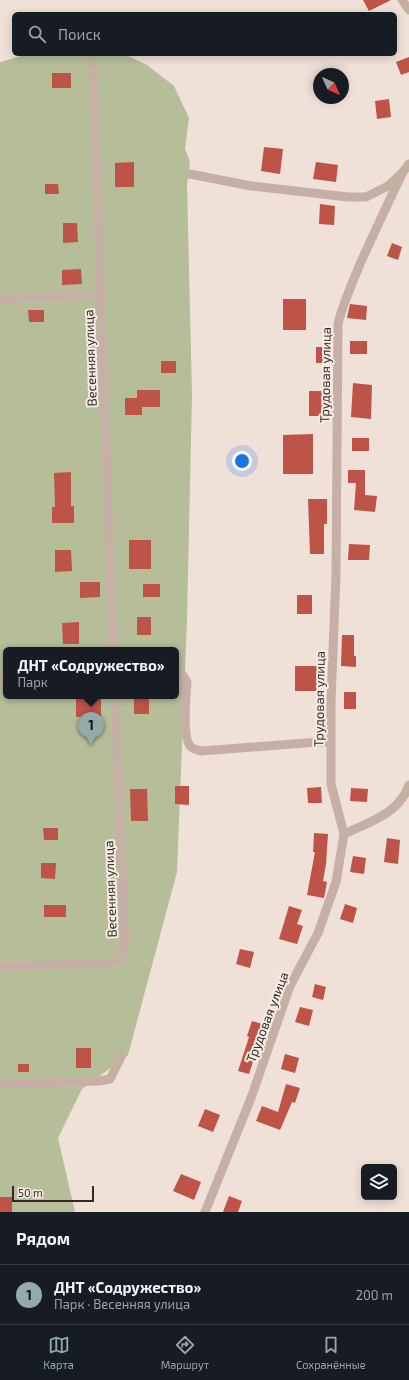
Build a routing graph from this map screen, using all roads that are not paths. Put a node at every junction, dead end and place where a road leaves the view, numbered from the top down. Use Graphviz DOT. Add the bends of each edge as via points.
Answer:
graph roads {
  1 [pos="402,0"];
  2 [pos="409,10"];
  3 [pos="93,65"];
  4 [pos="409,164"];
  5 [pos="403,172"];
  6 [pos="190,174"];
  7 [pos="101,295"];
  8 [pos="0,299"];
  9 [pos="113,647"];
  10 [pos="179,673"];
  11 [pos="115,699"];
  12 [pos="331,741"];
  13 [pos="409,785"];
  14 [pos="344,834"];
  15 [pos="0,967"];
  16 [pos="122,1055"];
  17 [pos="0,1084"];
  18 [pos="205,1212"];
  1 -- 2 [label="street"];
  3 -- 7 [label="street, Весенняя улица"];
  4 -- 5 [label="street"];
  5 -- 6 [label="street" via="388,186 366,197 251,186"];
  5 -- 12 [label="street, Трудовая улица" via="352,283 338,324 336,575"];
  7 -- 8 [label="street"];
  7 -- 9 [label="street, Весенняя улица"];
  10 -- 12 [label="street" via="186,682 185,734 194,749 201,751"];
  11 -- 15 [label="street, Весенняя улица" via="125,944 120,960 107,963"];
  12 -- 14 [label="street, Трудовая улица" via="331,784"];
  13 -- 14 [label="street" via="406,795 386,815"];
  14 -- 18 [label="street, Трудовая улица" via="336,882 318,933 290,986 251,1098"];
  16 -- 17 [label="street" via="110,1079"];
}
